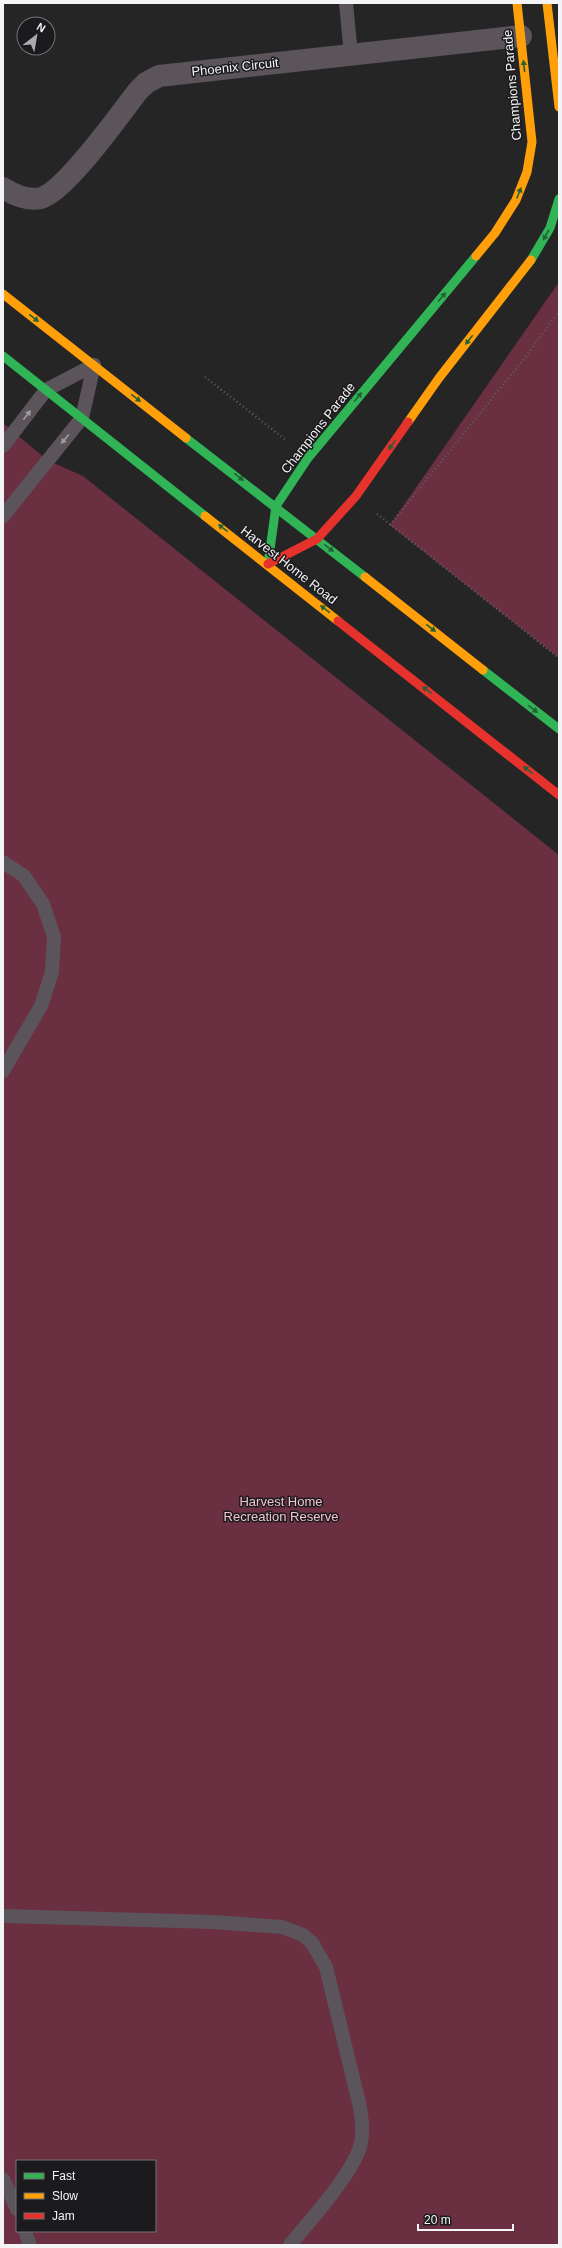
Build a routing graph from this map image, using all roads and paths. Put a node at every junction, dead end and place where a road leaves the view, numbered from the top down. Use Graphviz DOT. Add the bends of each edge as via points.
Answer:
graph roads {
  1 [pos="346,3"];
  2 [pos="517,3"];
  3 [pos="547,3"];
  4 [pos="551,31"];
  5 [pos="525,36"];
  6 [pos="351,55"];
  7 [pos="559,107"];
  8 [pos="3,188"];
  9 [pos="559,199"];
  10 [pos="3,294"];
  11 [pos="559,311"];
  12 [pos="3,356"];
  13 [pos="94,365"];
  14 [pos="205,376"];
  15 [pos="46,390"];
  16 [pos="82,418"];
  17 [pos="3,446"];
  18 [pos="308,458"];
  19 [pos="356,496"];
  20 [pos="276,506"];
  21 [pos="3,516"];
  22 [pos="390,525"];
  23 [pos="317,539"];
  24 [pos="268,564"];
  25 [pos="559,658"];
  26 [pos="559,729"];
  27 [pos="559,795"];
  28 [pos="3,862"];
  29 [pos="3,1071"];
  30 [pos="3,1916"];
  31 [pos="3,2179"];
  32 [pos="16,2207"];
  33 [pos="25,2232"];
  34 [pos="30,2245"];
  35 [pos="290,2245"];
  1 -- 6 [label="lane"];
  2 -- 5 [label="street, Champions Parade"];
  3 -- 4 [label="street"];
  4 -- 7 [label="street"];
  5 -- 6 [label="street, Phoenix Circuit"];
  18 -- 5 [label="street, Champions Parade, one-way" via="495,233 516,200 527,172 532,142"];
  6 -- 8 [label="street, Phoenix Circuit" via="159,76 138,91 75,170 52,192 41,198 31,198 13,194"];
  9 -- 19 [label="street, one-way" via="550,228 535,255 439,378"];
  10 -- 13 [label="street, one-way"];
  11 -- 22 [label="path" via="528,354"];
  12 -- 15 [label="street, Harvest Home Road"];
  13 -- 15 [label="lane"];
  13 -- 16 [label="lane"];
  13 -- 20 [label="street, one-way"];
  14 -- 18 [label="path"];
  15 -- 16 [label="street, Harvest Home Road"];
  17 -- 15 [label="lane, one-way"];
  16 -- 21 [label="lane, one-way"];
  24 -- 16 [label="street, Harvest Home Road, one-way"];
  18 -- 20 [label="street, Champions Parade"];
  19 -- 22 [label="path"];
  19 -- 23 [label="street"];
  20 -- 23 [label="street"];
  20 -- 24 [label="street, Champions Parade"];
  22 -- 25 [label="path"];
  23 -- 24 [label="street"];
  23 -- 26 [label="street, one-way"];
  27 -- 24 [label="street, Harvest Home Road, one-way"];
  28 -- 29 [label="lane" via="24,876 43,904 54,937 52,972 41,1006"];
  30 -- 35 [label="lane" via="191,1921 282,1927 303,1935 312,1943 326,1966 363,2128 360,2146 352,2166"];
  31 -- 32 [label="lane"];
  33 -- 34 [label="lane"];
}
